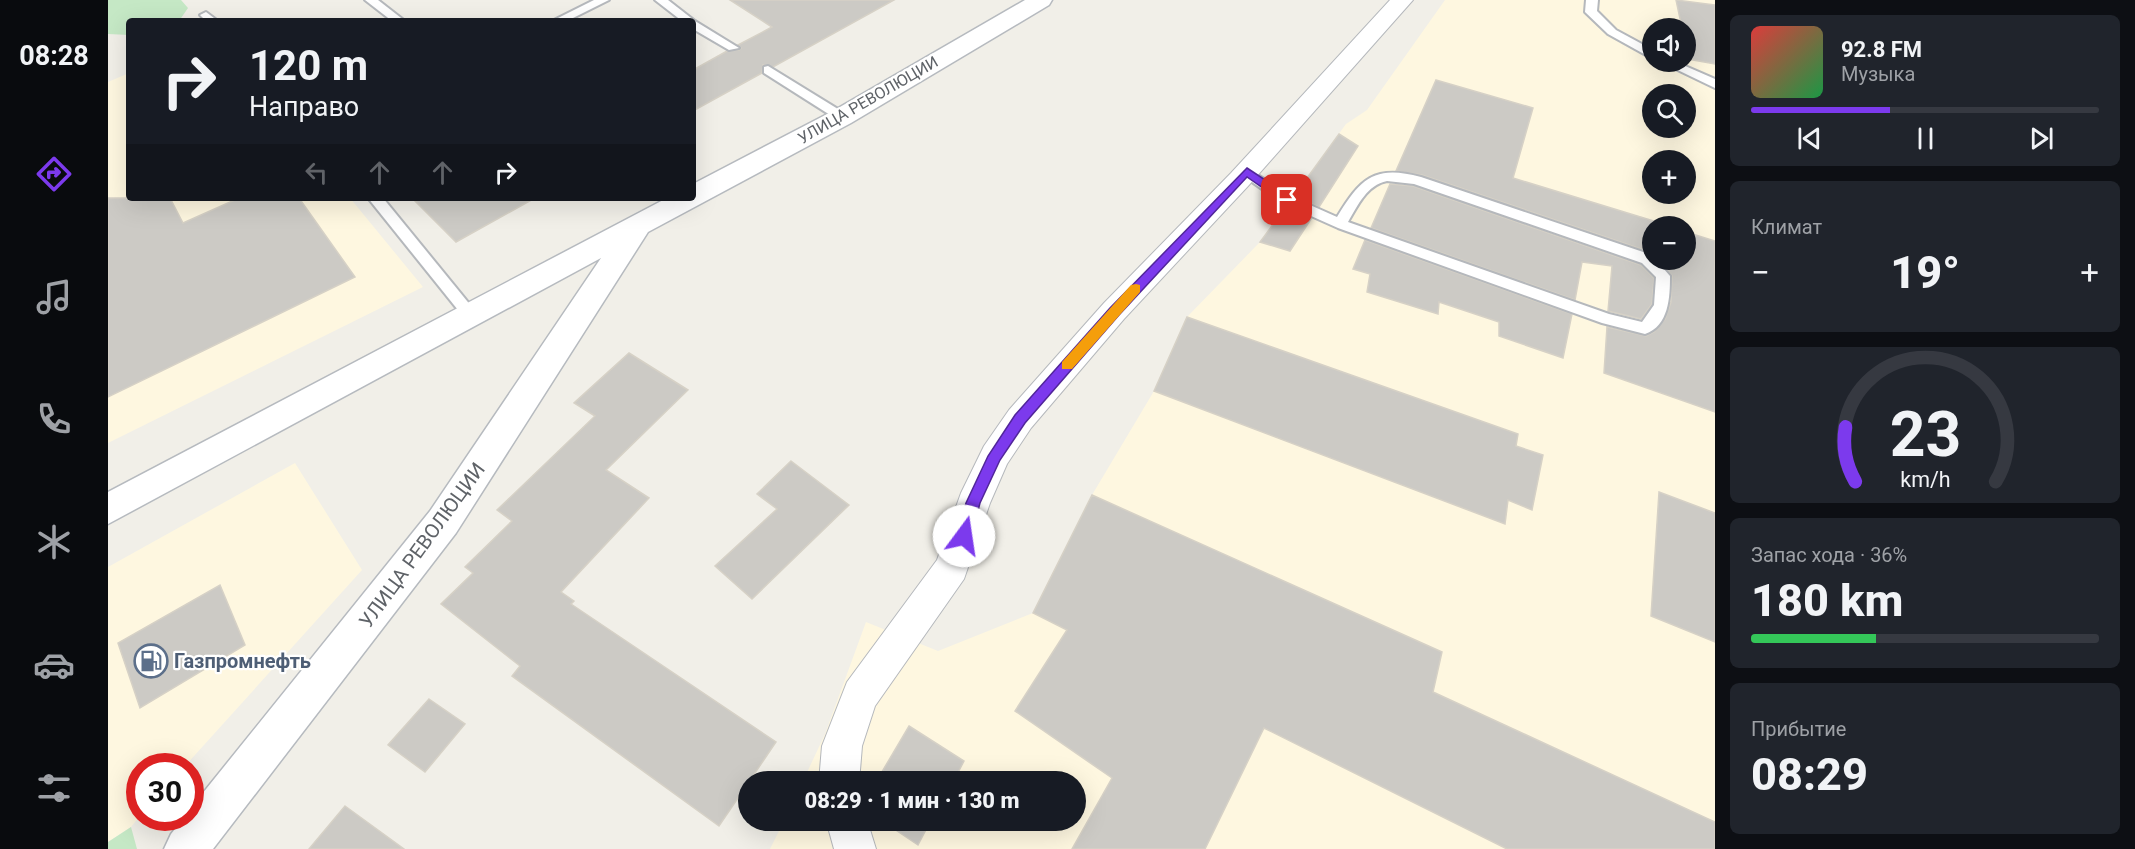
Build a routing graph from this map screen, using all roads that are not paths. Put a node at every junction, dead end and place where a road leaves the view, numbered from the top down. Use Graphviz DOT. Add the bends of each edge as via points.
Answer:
graph roads {
  1 [pos="371,0"];
  2 [pos="603,0"];
  3 [pos="661,0"];
  4 [pos="1041,0"];
  5 [pos="1402,0"];
  6 [pos="1592,0"];
  7 [pos="395,18"];
  8 [pos="564,18"];
  9 [pos="685,18"];
  10 [pos="696,26"];
  11 [pos="733,48"];
  12 [pos="1642,48"];
  13 [pos="768,70"];
  14 [pos="1689,72"];
  15 [pos="1715,84"];
  16 [pos="842,117"];
  17 [pos="1247,172"];
  18 [pos="696,194"];
  19 [pos="377,201"];
  20 [pos="683,201"];
  21 [pos="1340,224"];
  22 [pos="638,225"];
  23 [pos="471,316"];
  24 [pos="108,509"];
  25 [pos="840,771"];
  26 [pos="849,831"];
  27 [pos="186,849"];
  28 [pos="855,849"];
  1 -- 7 [label="lane"];
  2 -- 8 [label="lane"];
  3 -- 9 [label="lane"];
  4 -- 16 [label="main road, УЛИЦА РЕВОЛЮЦИИ"];
  5 -- 17 [label="street"];
  6 -- 12 [label="lane" via="1591,12 1599,23"];
  10 -- 11 [label="lane"];
  13 -- 16 [label="lane"];
  14 -- 15 [label="lane"];
  16 -- 18 [label="main road, УЛИЦА РЕВОЛЮЦИИ"];
  17 -- 21 [label="lane" via="1287,200"];
  17 -- 25 [label="street" via="1114,311 1020,419 995,456 973,503 952,568 860,695 842,746"];
  19 -- 23 [label="lane"];
  20 -- 22 [label="main road, УЛИЦА РЕВОЛЮЦИИ"];
  21 -- 21 [label="lane" via="1636,328 1645,328 1659,315 1663,276 1647,259 1416,180 1389,174 1365,183"];
  22 -- 23 [label="main road, УЛИЦА РЕВОЛЮЦИИ"];
  22 -- 27 [label="main road, УЛИЦА РЕВОЛЮЦИИ" via="443,522"];
  23 -- 24 [label="main road, УЛИЦА РЕВОЛЮЦИИ"];
  26 -- 28 [label="street"];
}
